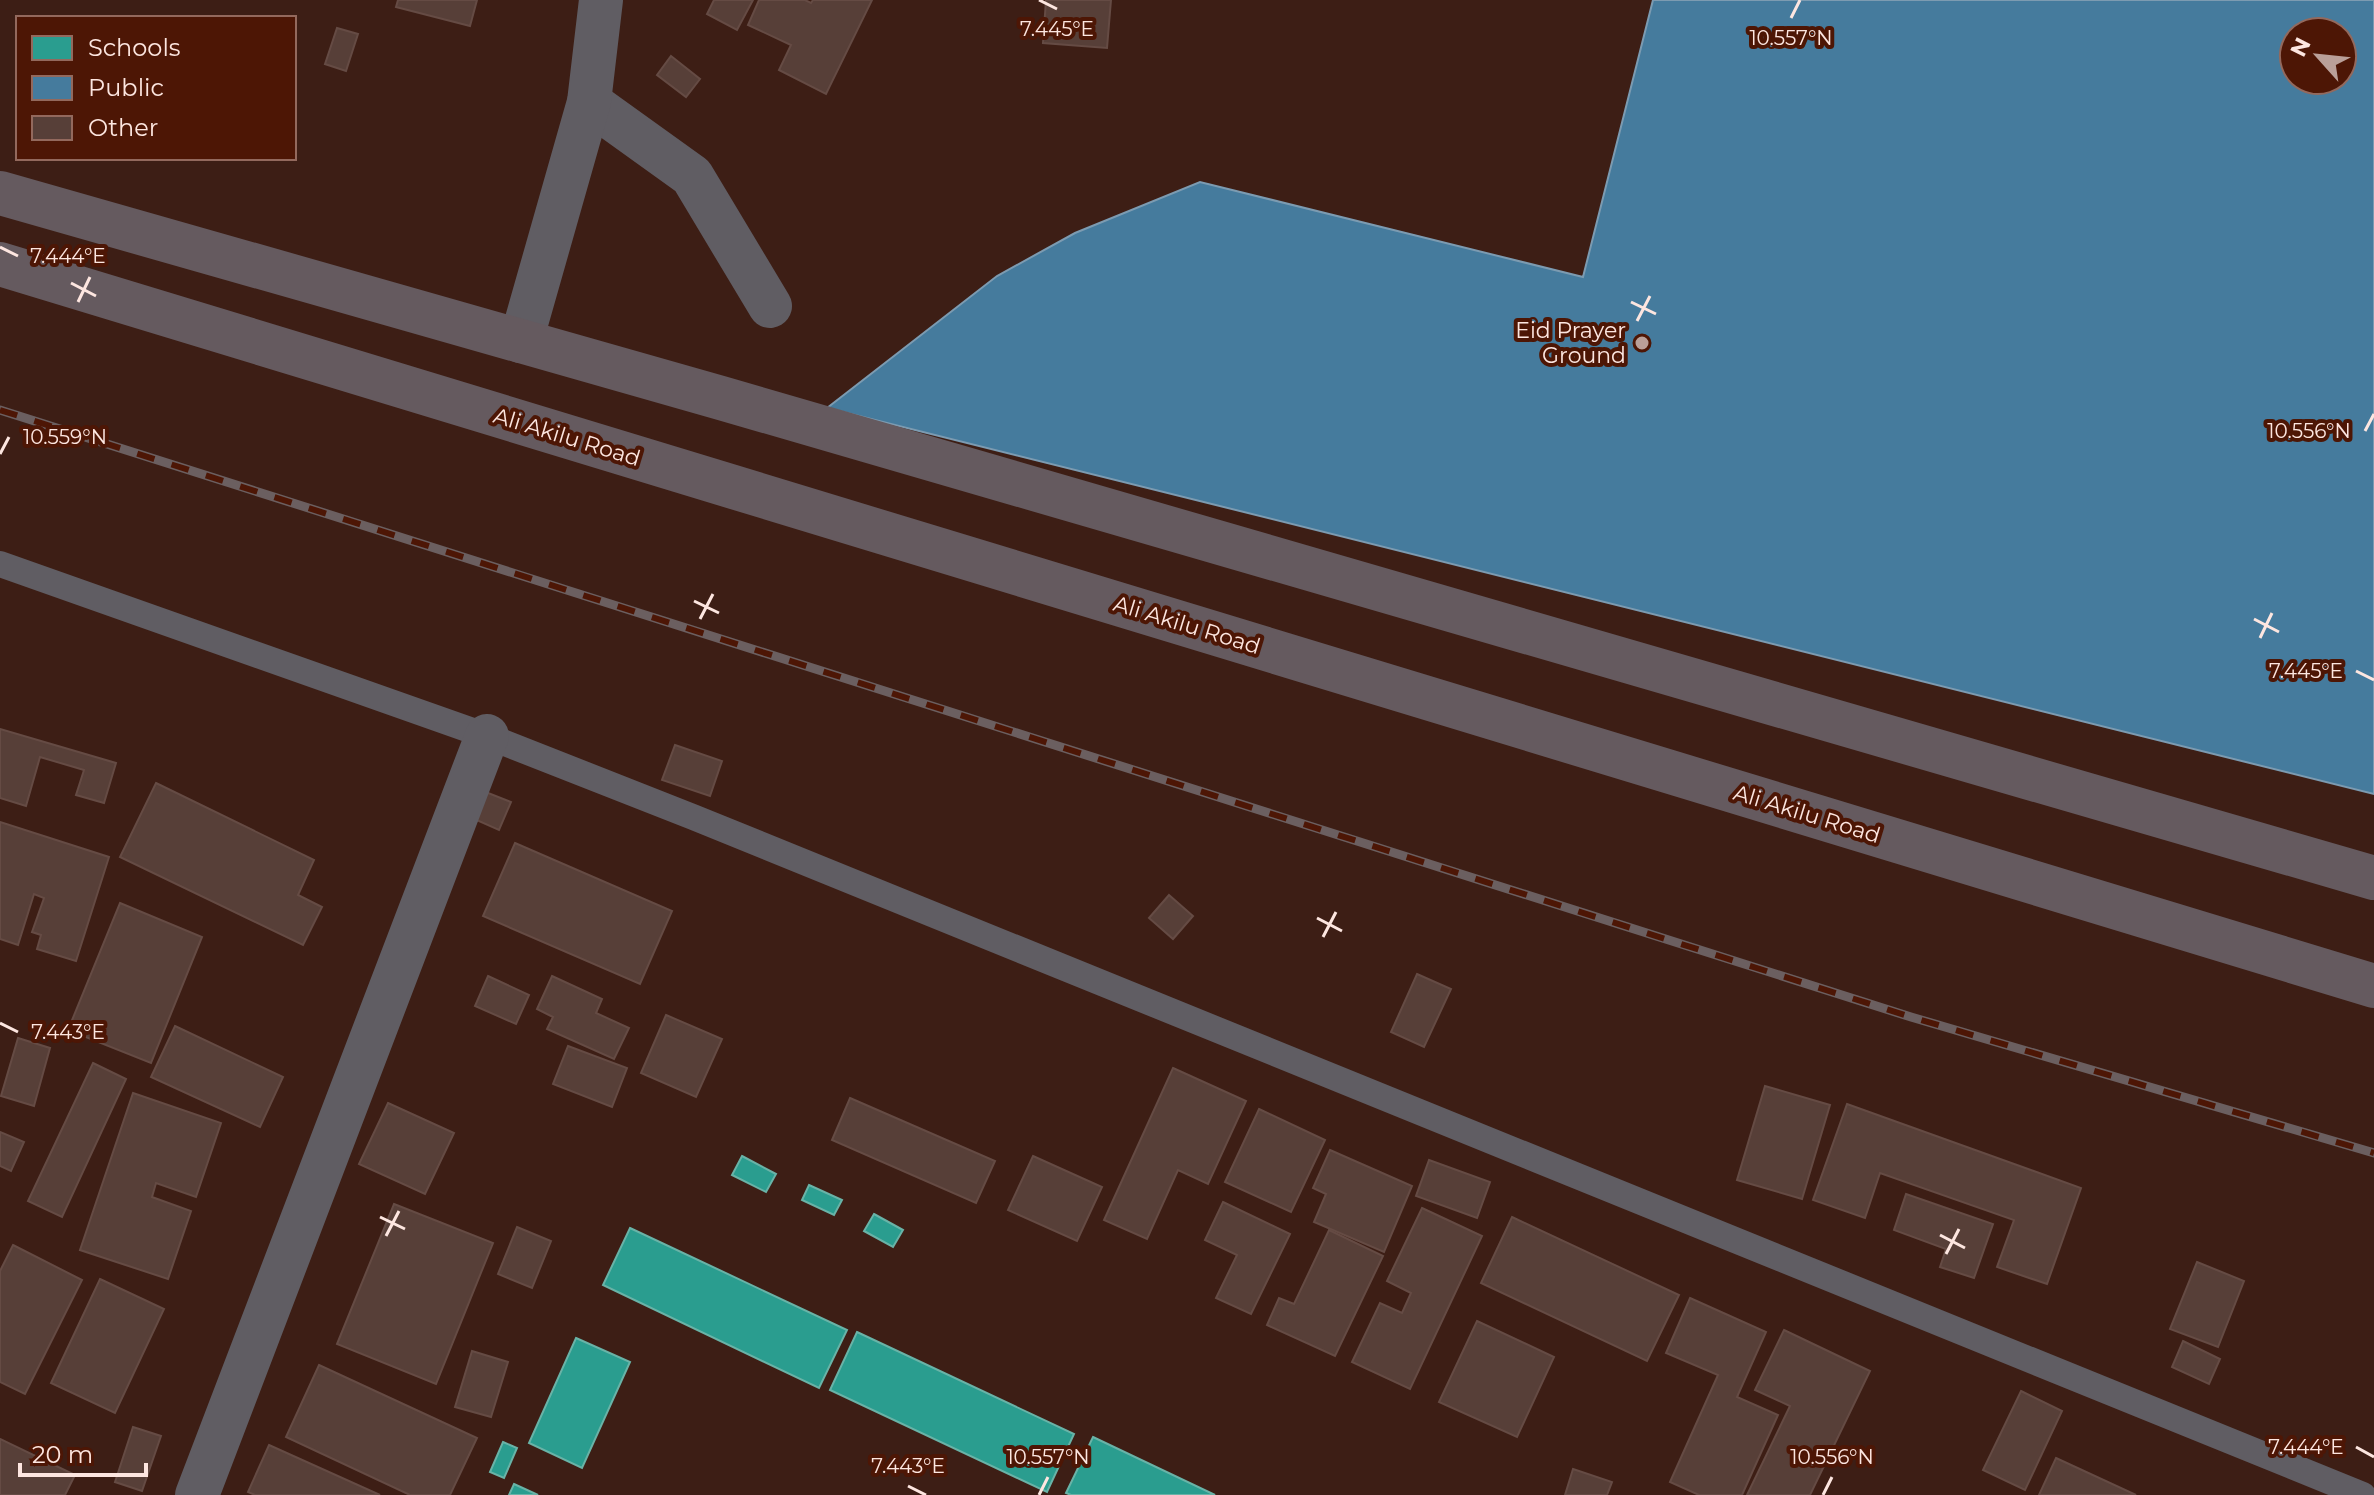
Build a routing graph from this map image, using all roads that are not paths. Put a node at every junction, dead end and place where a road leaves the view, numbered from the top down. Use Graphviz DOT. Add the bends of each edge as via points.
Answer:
graph roads {
  1 [pos="601,0"];
  2 [pos="589,102"];
  3 [pos="0,193"];
  4 [pos="0,264"];
  5 [pos="770,306"];
  6 [pos="521,341"];
  7 [pos="0,564"];
  8 [pos="487,736"];
  9 [pos="2374,878"];
  10 [pos="2374,986"];
  11 [pos="197,1495"];
  12 [pos="2363,1495"];
  1 -- 2 [label="street"];
  2 -- 5 [label="street" via="692,176"];
  2 -- 6 [label="street"];
  3 -- 6 [label="main road"];
  4 -- 10 [label="main road, Ali Akilu Road"];
  6 -- 9 [label="main road"];
  7 -- 8 [label="lane"];
  8 -- 11 [label="street"];
  8 -- 12 [label="lane"];
}
